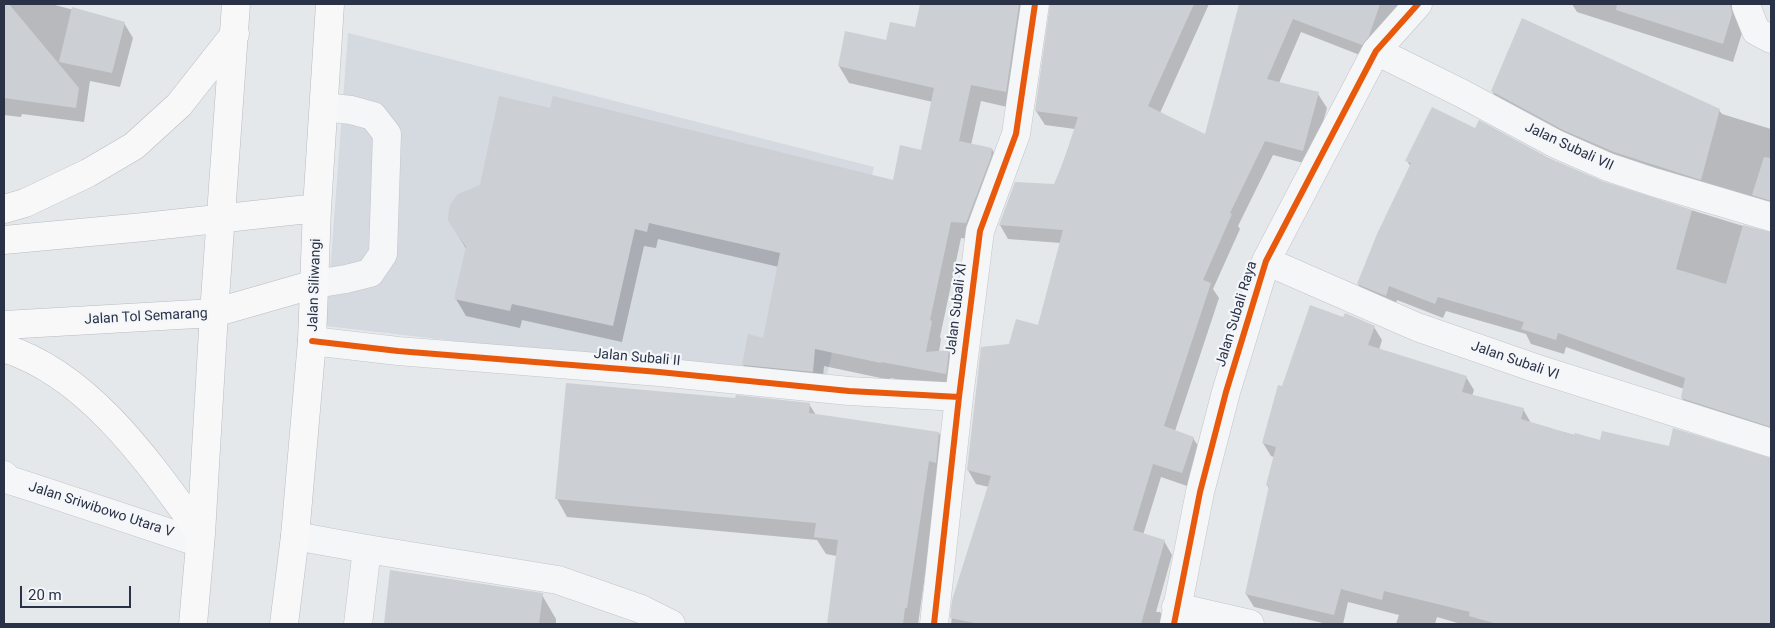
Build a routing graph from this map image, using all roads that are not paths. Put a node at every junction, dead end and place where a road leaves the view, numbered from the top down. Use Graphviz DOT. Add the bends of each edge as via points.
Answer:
graph roads {
  1 [pos="236,4"];
  2 [pos="330,4"];
  3 [pos="1034,4"];
  4 [pos="1418,4"];
  5 [pos="1746,4"];
  6 [pos="235,34"];
  7 [pos="1771,39"];
  8 [pos="1376,51"];
  9 [pos="324,107"];
  10 [pos="317,208"];
  11 [pos="4,209"];
  12 [pos="1771,217"];
  13 [pos="221,218"];
  14 [pos="4,240"];
  15 [pos="1266,261"];
  16 [pos="315,284"];
  17 [pos="214,313"];
  18 [pos="4,324"];
  19 [pos="312,341"];
  20 [pos="4,348"];
  21 [pos="959,397"];
  22 [pos="1771,443"];
  23 [pos="4,475"];
  24 [pos="296,536"];
  25 [pos="200,539"];
  26 [pos="367,549"];
  27 [pos="1175,616"];
  28 [pos="193,624"];
  29 [pos="284,624"];
  30 [pos="358,624"];
  31 [pos="671,624"];
  32 [pos="934,624"];
  33 [pos="1250,624"];
  1 -- 6 [label="highway"];
  2 -- 9 [label="highway, Jalan Siliwangi"];
  3 -- 21 [label="street, Jalan Subali XI" via="1016,134 980,231"];
  4 -- 8 [label="street, Jalan Subali Raya"];
  5 -- 7 [label="street" via="1756,31"];
  6 -- 11 [label="highway" via="179,105 134,146 88,173 25,203"];
  6 -- 13 [label="highway"];
  8 -- 12 [label="street, Jalan Subali VII" via="1556,144 1608,166"];
  8 -- 15 [label="street, Jalan Subali Raya"];
  9 -- 10 [label="highway, Jalan Siliwangi"];
  9 -- 16 [label="street" via="374,116 387,134 383,254 370,273"];
  10 -- 13 [label="highway"];
  10 -- 16 [label="highway, Jalan Siliwangi"];
  13 -- 14 [label="highway"];
  13 -- 17 [label="highway"];
  15 -- 22 [label="street, Jalan Subali VI" via="1426,330"];
  15 -- 27 [label="street, Jalan Subali Raya" via="1200,492"];
  16 -- 17 [label="highway, Jalan Tol Semarang"];
  16 -- 19 [label="highway, Jalan Siliwangi"];
  17 -- 18 [label="highway, Jalan Tol Semarang"];
  17 -- 25 [label="highway"];
  19 -- 21 [label="street, Jalan Subali II" via="849,391"];
  19 -- 24 [label="highway, Jalan Siliwangi"];
  20 -- 25 [label="highway" via="48,368 100,409 152,466"];
  21 -- 32 [label="street, Jalan Subali XI"];
  23 -- 25 [label="street, Jalan Sriwibowo Utara V" via="9,480"];
  24 -- 26 [label="street"];
  24 -- 29 [label="highway, Jalan Siliwangi"];
  25 -- 28 [label="highway"];
  26 -- 30 [label="street"];
  26 -- 31 [label="street" via="558,580 641,609"];
  27 -- 33 [label="street, Jalan Subali Raya"];
}
